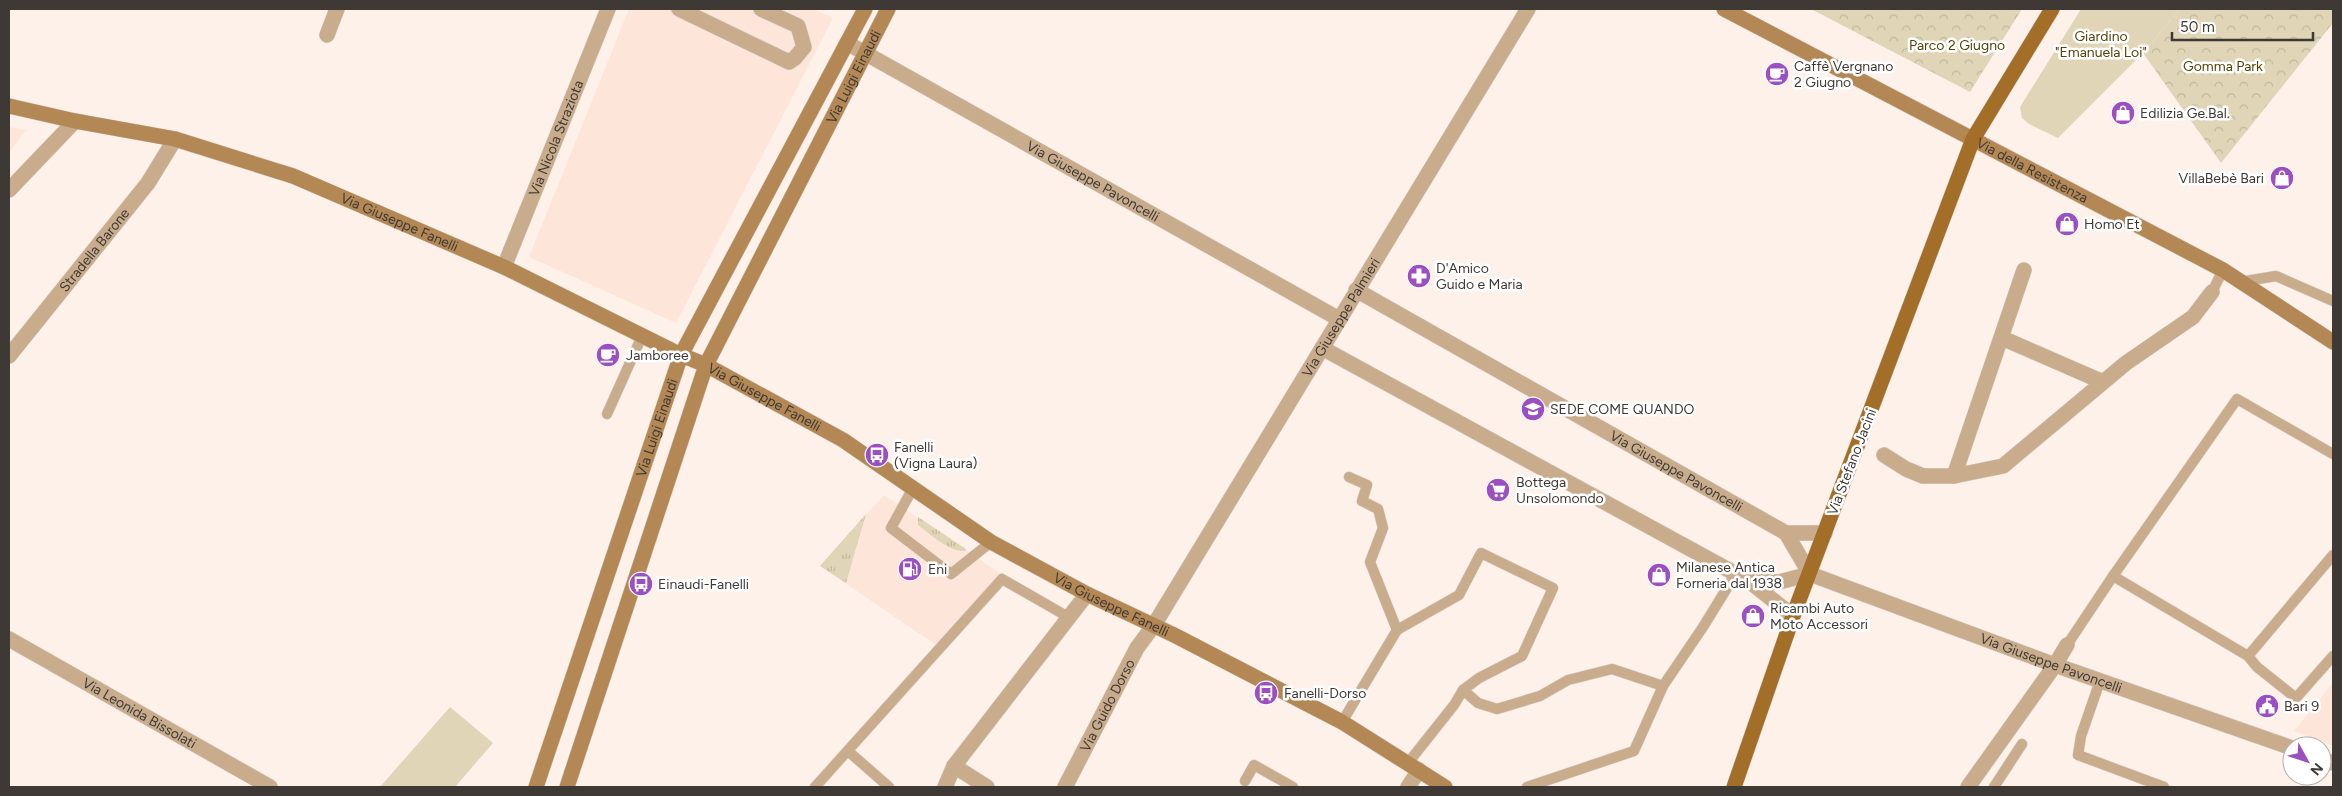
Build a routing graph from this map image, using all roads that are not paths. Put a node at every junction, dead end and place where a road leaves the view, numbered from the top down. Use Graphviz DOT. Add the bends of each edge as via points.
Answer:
graph roads {
  1 [pos="337,9"];
  2 [pos="608,9"];
  3 [pos="681,9"];
  4 [pos="761,9"];
  5 [pos="865,9"];
  6 [pos="888,9"];
  7 [pos="1528,9"];
  8 [pos="1724,9"];
  9 [pos="2052,9"];
  10 [pos="327,35"];
  11 [pos="847,43"];
  12 [pos="866,53"];
  13 [pos="9,106"];
  14 [pos="75,121"];
  15 [pos="175,139"];
  16 [pos="1973,139"];
  17 [pos="9,190"];
  18 [pos="504,267"];
  19 [pos="2024,270"];
  20 [pos="2223,270"];
  21 [pos="2238,282"];
  22 [pos="1356,290"];
  23 [pos="2212,292"];
  24 [pos="2333,301"];
  25 [pos="1339,319"];
  26 [pos="642,336"];
  27 [pos="2002,338"];
  28 [pos="2333,342"];
  29 [pos="1322,348"];
  30 [pos="681,355"];
  31 [pos="9,356"];
  32 [pos="706,365"];
  33 [pos="2103,382"];
  34 [pos="607,414"];
  35 [pos="1884,454"];
  36 [pos="2333,454"];
  37 [pos="1954,476"];
  38 [pos="1349,477"];
  39 [pos="913,488"];
  40 [pos="1825,532"];
  41 [pos="1786,533"];
  42 [pos="990,542"];
  43 [pos="2333,556"];
  44 [pos="1810,574"];
  45 [pos="2113,576"];
  46 [pos="1742,578"];
  47 [pos="1087,594"];
  48 [pos="1793,616"];
  49 [pos="1070,618"];
  50 [pos="1154,626"];
  51 [pos="1397,630"];
  52 [pos="9,639"];
  53 [pos="2067,645"];
  54 [pos="2248,656"];
  55 [pos="2333,656"];
  56 [pos="2055,665"];
  57 [pos="2100,680"];
  58 [pos="1663,686"];
  59 [pos="1463,690"];
  60 [pos="1342,722"];
  61 [pos="2022,744"];
  62 [pos="2282,744"];
  63 [pos="848,751"];
  64 [pos="954,766"];
  65 [pos="1413,766"];
  66 [pos="1245,781"];
  67 [pos="270,787"];
  68 [pos="536,787"];
  69 [pos="567,787"];
  70 [pos="815,787"];
  71 [pos="889,787"];
  72 [pos="945,787"];
  73 [pos="987,787"];
  74 [pos="1066,787"];
  75 [pos="1294,787"];
  76 [pos="1408,787"];
  77 [pos="1445,787"];
  78 [pos="1527,787"];
  79 [pos="1734,787"];
  80 [pos="1970,787"];
  81 [pos="1994,787"];
  82 [pos="2164,787"];
  1 -- 10 [label="street"];
  2 -- 18 [label="street, Via Nicola Straziota"];
  3 -- 4 [label="street" via="789,62 804,48 798,26"];
  5 -- 11 [label="street, Via Luigi Einaudi"];
  6 -- 12 [label="street, Via Luigi Einaudi"];
  7 -- 22 [label="street, Via Giuseppe Palmieri"];
  8 -- 16 [label="street, Via della Resistenza"];
  9 -- 16 [label="main road, Via Stefano Jacini"];
  11 -- 12 [label="street, Via Giuseppe Pavoncelli"];
  11 -- 30 [label="street, Via Luigi Einaudi"];
  12 -- 25 [label="street, Via Giuseppe Pavoncelli"];
  12 -- 32 [label="street, Via Luigi Einaudi"];
  13 -- 14 [label="street, Via Giuseppe Fanelli"];
  14 -- 15 [label="street, Via Giuseppe Fanelli"];
  14 -- 17 [label="street"];
  15 -- 18 [label="street, Via Giuseppe Fanelli" via="293,176"];
  15 -- 31 [label="street, Stradella Barone" via="148,183"];
  16 -- 20 [label="street, Via della Resistenza"];
  16 -- 40 [label="main road, Via Stefano Jacini"];
  18 -- 26 [label="street, Via Giuseppe Fanelli"];
  19 -- 27 [label="street"];
  20 -- 21 [label="street, Via della Resistenza"];
  20 -- 23 [label="lane"];
  21 -- 24 [label="lane" via="2276,276"];
  21 -- 28 [label="street, Via della Resistenza"];
  22 -- 25 [label="street, Via Giuseppe Palmieri"];
  22 -- 41 [label="street, Via Giuseppe Pavoncelli"];
  23 -- 33 [label="street" via="2193,317"];
  25 -- 29 [label="street, Via Giuseppe Palmieri"];
  26 -- 30 [label="street, Via Giuseppe Fanelli"];
  26 -- 34 [label="lane"];
  27 -- 33 [label="street"];
  27 -- 37 [label="street"];
  29 -- 46 [label="street"];
  29 -- 50 [label="street, Via Giuseppe Palmieri"];
  30 -- 32 [label="street, Via Giuseppe Fanelli"];
  30 -- 68 [label="street, Via Luigi Einaudi"];
  32 -- 39 [label="street, Via Giuseppe Fanelli" via="843,440"];
  32 -- 69 [label="street, Via Luigi Einaudi"];
  33 -- 37 [label="street" via="2002,466"];
  35 -- 37 [label="street" via="1896,464 1923,476"];
  36 -- 45 [label="lane" via="2237,399"];
  38 -- 51 [label="lane" via="1367,485 1362,500 1378,509 1383,528 1370,562"];
  39 -- 42 [label="street, Via Giuseppe Fanelli"];
  39 -- 42 [label="lane" via="891,528 951,574"];
  40 -- 41 [label="street"];
  40 -- 44 [label="main road, Via Stefano Jacini"];
  41 -- 44 [label="street"];
  42 -- 47 [label="street, Via Giuseppe Fanelli"];
  43 -- 54 [label="lane"];
  44 -- 46 [label="street" via="1780,582"];
  44 -- 48 [label="main road, Via Stefano Jacini"];
  44 -- 56 [label="street, Via Giuseppe Pavoncelli"];
  45 -- 53 [label="lane"];
  45 -- 54 [label="lane"];
  46 -- 48 [label="street"];
  46 -- 58 [label="lane" via="1703,627"];
  47 -- 49 [label="street"];
  47 -- 50 [label="street, Via Giuseppe Fanelli"];
  48 -- 79 [label="main road, Via Stefano Jacini"];
  49 -- 63 [label="lane" via="1002,579"];
  49 -- 64 [label="street"];
  50 -- 60 [label="street, Via Giuseppe Fanelli"];
  50 -- 74 [label="street, Via Guido Dorso" via="1137,648"];
  51 -- 59 [label="lane" via="1459,595 1481,554 1553,588 1522,656"];
  51 -- 60 [label="lane"];
  52 -- 67 [label="street, Via Leonida Bissolati"];
  53 -- 56 [label="street"];
  54 -- 55 [label="lane" via="2296,698"];
  56 -- 57 [label="street, Via Giuseppe Pavoncelli"];
  56 -- 80 [label="street"];
  57 -- 62 [label="street, Via Giuseppe Pavoncelli"];
  57 -- 82 [label="lane" via="2081,736 2078,756"];
  58 -- 59 [label="lane" via="1612,669 1568,680 1540,696 1497,709 1478,703"];
  58 -- 78 [label="lane" via="1634,751"];
  59 -- 65 [label="lane"];
  60 -- 65 [label="street, Via Giuseppe Fanelli"];
  61 -- 81 [label="lane"];
  63 -- 70 [label="lane"];
  63 -- 71 [label="lane"];
  64 -- 72 [label="street"];
  64 -- 73 [label="street"];
  65 -- 76 [label="street"];
  65 -- 77 [label="street, Via Giuseppe Fanelli"];
  66 -- 75 [label="lane" via="1254,765"];
}
